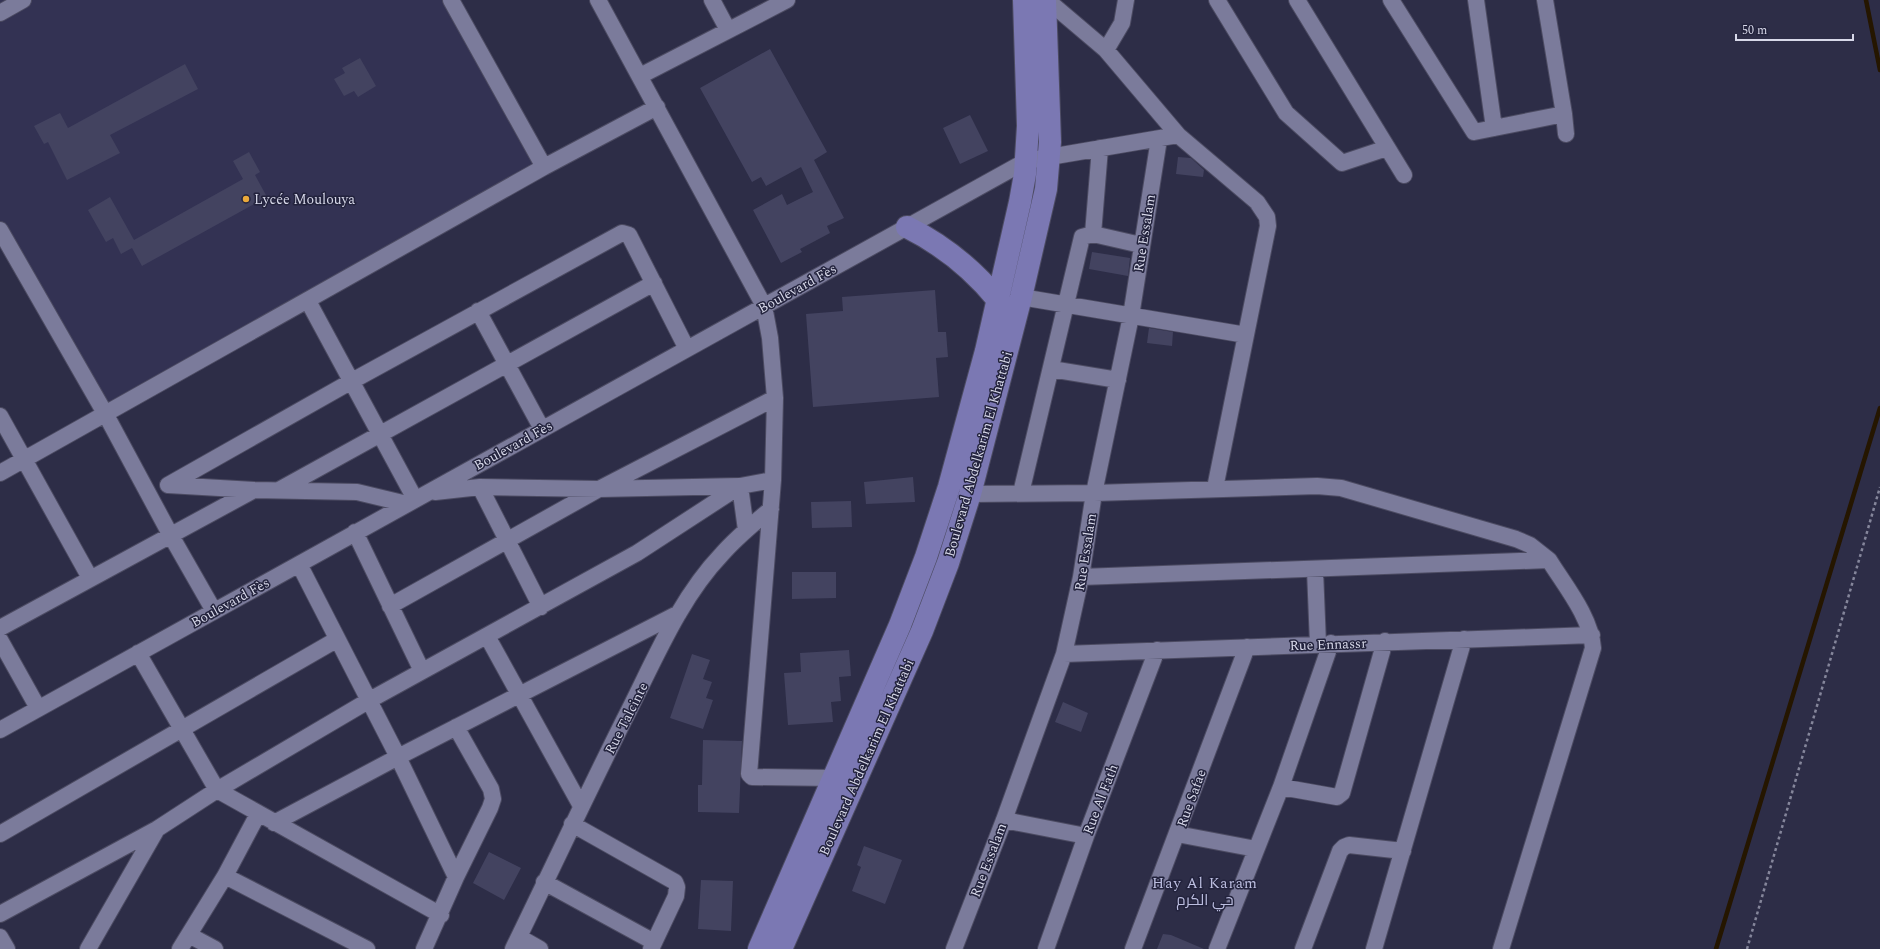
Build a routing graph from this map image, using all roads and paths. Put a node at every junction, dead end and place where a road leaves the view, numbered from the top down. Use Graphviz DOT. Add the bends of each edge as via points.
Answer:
graph roads {
  1 [pos="23,0"];
  2 [pos="451,0"];
  3 [pos="598,0"];
  4 [pos="712,0"];
  5 [pos="787,0"];
  6 [pos="1024,0"];
  7 [pos="1046,0"];
  8 [pos="1126,0"];
  9 [pos="1217,0"];
  10 [pos="1297,0"];
  11 [pos="1391,0"];
  12 [pos="1476,0"];
  13 [pos="1545,0"];
  14 [pos="0,13"];
  15 [pos="728,30"];
  16 [pos="1106,50"];
  17 [pos="640,76"];
  18 [pos="657,106"];
  19 [pos="1564,114"];
  20 [pos="1494,128"];
  21 [pos="1566,134"];
  22 [pos="1178,135"];
  23 [pos="1159,139"];
  24 [pos="1100,148"];
  25 [pos="1387,148"];
  26 [pos="1049,156"];
  27 [pos="1026,161"];
  28 [pos="544,168"];
  29 [pos="1404,175"];
  30 [pos="907,227"];
  31 [pos="0,232"];
  32 [pos="1093,234"];
  33 [pos="1141,245"];
  34 [pos="654,283"];
  35 [pos="1021,297"];
  36 [pos="998,300"];
  37 [pos="308,301"];
  38 [pos="1066,304"];
  39 [pos="764,306"];
  40 [pos="478,311"];
  41 [pos="1131,316"];
  42 [pos="1246,335"];
  43 [pos="687,349"];
  44 [pos="507,365"];
  45 [pos="1051,369"];
  46 [pos="1118,380"];
  47 [pos="352,381"];
  48 [pos="775,398"];
  49 [pos="106,415"];
  50 [pos="0,416"];
  51 [pos="542,429"];
  52 [pos="380,433"];
  53 [pos="25,460"];
  54 [pos="0,473"];
  55 [pos="773,480"];
  56 [pos="168,484"];
  57 [pos="144,485"];
  58 [pos="740,486"];
  59 [pos="480,487"];
  60 [pos="1880,487"];
  61 [pos="1215,488"];
  62 [pos="599,489"];
  63 [pos="254,490"];
  64 [pos="279,490"];
  65 [pos="1020,493"];
  66 [pos="1094,493"];
  67 [pos="970,494"];
  68 [pos="417,498"];
  69 [pos="772,509"];
  70 [pos="746,530"];
  71 [pos="356,532"];
  72 [pos="170,534"];
  73 [pos="507,541"];
  74 [pos="1549,560"];
  75 [pos="299,564"];
  76 [pos="1316,570"];
  77 [pos="90,578"];
  78 [pos="1081,578"];
  79 [pos="390,606"];
  80 [pos="541,607"];
  81 [pos="214,611"];
  82 [pos="679,613"];
  83 [pos="0,628"];
  84 [pos="1592,635"];
  85 [pos="486,636"];
  86 [pos="1464,639"];
  87 [pos="0,640"];
  88 [pos="336,640"];
  89 [pos="1385,641"];
  90 [pos="1325,644"];
  91 [pos="1247,647"];
  92 [pos="1157,650"];
  93 [pos="138,653"];
  94 [pos="1064,654"];
  95 [pos="422,671"];
  96 [pos="519,694"];
  97 [pos="368,701"];
  98 [pos="38,708"];
  99 [pos="456,727"];
  100 [pos="0,730"];
  101 [pos="181,730"];
  102 [pos="398,757"];
  103 [pos="844,781"];
  104 [pos="1281,787"];
  105 [pos="217,790"];
  106 [pos="581,806"];
  107 [pos="258,814"];
  108 [pos="1004,820"];
  109 [pos="274,823"];
  110 [pos="572,824"];
  111 [pos="157,828"];
  112 [pos="0,834"];
  113 [pos="1178,834"];
  114 [pos="1086,836"];
  115 [pos="1256,849"];
  116 [pos="1403,851"];
  117 [pos="225,876"];
  118 [pos="456,877"];
  119 [pos="544,882"];
  120 [pos="0,914"];
  121 [pos="441,915"];
  122 [pos="189,935"];
  123 [pos="0,937"];
  124 [pos="516,943"];
  125 [pos="653,945"];
  126 [pos="7,949"];
  127 [pos="88,949"];
  128 [pos="180,949"];
  129 [pos="215,949"];
  130 [pos="367,949"];
  131 [pos="424,949"];
  132 [pos="540,949"];
  133 [pos="758,949"];
  134 [pos="781,949"];
  135 [pos="954,949"];
  136 [pos="1046,949"];
  137 [pos="1133,949"];
  138 [pos="1217,949"];
  139 [pos="1303,949"];
  140 [pos="1374,949"];
  141 [pos="1501,949"];
  142 [pos="1747,949"];
  1 -- 14 [label="street"];
  2 -- 28 [label="street"];
  3 -- 17 [label="street"];
  4 -- 15 [label="street"];
  5 -- 15 [label="street"];
  6 -- 27 [label="street, Boulevard Abdelkarim El Khattabi" via="1028,126"];
  7 -- 16 [label="street"];
  7 -- 26 [label="street, Boulevard Abdelkarim El Khattabi"];
  8 -- 16 [label="street" via="1122,23"];
  9 -- 25 [label="street" via="1286,113 1342,163"];
  10 -- 25 [label="street"];
  11 -- 20 [label="street" via="1474,132"];
  12 -- 20 [label="street"];
  13 -- 19 [label="street"];
  15 -- 17 [label="street"];
  16 -- 22 [label="street"];
  17 -- 18 [label="street"];
  18 -- 28 [label="street"];
  18 -- 39 [label="street"];
  19 -- 20 [label="street"];
  19 -- 21 [label="street"];
  22 -- 23 [label="street, Boulevard Fès"];
  22 -- 42 [label="street" via="1257,202 1267,217 1268,226"];
  23 -- 24 [label="street, Boulevard Fès"];
  23 -- 33 [label="street, Rue Essalam"];
  24 -- 26 [label="street, Boulevard Fès"];
  24 -- 32 [label="street"];
  25 -- 29 [label="street"];
  26 -- 27 [label="street, Boulevard Fès"];
  26 -- 35 [label="street, Boulevard Abdelkarim El Khattabi" via="1042,206"];
  27 -- 30 [label="street, Boulevard Fès"];
  27 -- 36 [label="street, Boulevard Abdelkarim El Khattabi" via="1020,202"];
  28 -- 37 [label="street"];
  30 -- 36 [label="street" via="957,258 986,284"];
  30 -- 39 [label="street, Boulevard Fès"];
  31 -- 49 [label="street"];
  32 -- 33 [label="street"];
  32 -- 38 [label="street" via="1082,237"];
  33 -- 41 [label="street, Rue Essalam"];
  34 -- 40 [label="street" via="628,235 622,233"];
  34 -- 43 [label="street"];
  34 -- 44 [label="street"];
  35 -- 38 [label="street"];
  35 -- 67 [label="street, Boulevard Abdelkarim El Khattabi"];
  36 -- 103 [label="street, Boulevard Abdelkarim El Khattabi" via="951,479 926,557"];
  37 -- 47 [label="street"];
  37 -- 49 [label="street"];
  38 -- 41 [label="street"];
  38 -- 45 [label="street"];
  39 -- 43 [label="street, Boulevard Fès"];
  39 -- 48 [label="street" via="770,338"];
  40 -- 44 [label="street"];
  40 -- 47 [label="street"];
  41 -- 42 [label="street"];
  41 -- 46 [label="street, Rue Essalam"];
  42 -- 61 [label="street"];
  43 -- 51 [label="street, Boulevard Fès"];
  44 -- 51 [label="street"];
  44 -- 52 [label="street"];
  45 -- 46 [label="street"];
  45 -- 65 [label="street"];
  46 -- 66 [label="street, Rue Essalam"];
  47 -- 52 [label="street"];
  47 -- 56 [label="street"];
  48 -- 55 [label="street"];
  48 -- 62 [label="street"];
  49 -- 53 [label="street"];
  49 -- 57 [label="street"];
  50 -- 53 [label="street"];
  51 -- 68 [label="street, Boulevard Fès"];
  52 -- 64 [label="street"];
  52 -- 68 [label="street"];
  53 -- 54 [label="street"];
  53 -- 77 [label="street"];
  55 -- 58 [label="street"];
  55 -- 69 [label="street"];
  56 -- 57 [label="street"];
  56 -- 63 [label="street"];
  57 -- 72 [label="street"];
  58 -- 62 [label="street"];
  58 -- 70 [label="street"];
  58 -- 80 [label="street" via="637,553"];
  59 -- 62 [label="street"];
  59 -- 68 [label="street"];
  59 -- 73 [label="street"];
  60 -- 142 [label="path"];
  61 -- 66 [label="street"];
  61 -- 74 [label="street" via="1341,488 1516,539 1530,545"];
  62 -- 73 [label="street"];
  63 -- 64 [label="street"];
  63 -- 72 [label="street"];
  64 -- 68 [label="street" via="357,492"];
  65 -- 66 [label="street"];
  65 -- 67 [label="street"];
  66 -- 78 [label="street, Rue Essalam"];
  67 -- 103 [label="street, Boulevard Abdelkarim El Khattabi" via="928,617"];
  68 -- 71 [label="street, Boulevard Fès"];
  69 -- 70 [label="street, Rue Talcinte"];
  69 -- 103 [label="street" via="749,774 752,777"];
  70 -- 82 [label="street, Rue Talcinte" via="721,554"];
  71 -- 75 [label="street, Boulevard Fès"];
  71 -- 79 [label="street"];
  72 -- 77 [label="street"];
  72 -- 81 [label="street"];
  73 -- 79 [label="street"];
  73 -- 80 [label="street"];
  74 -- 76 [label="street"];
  74 -- 84 [label="street" via="1587,622"];
  75 -- 81 [label="street, Boulevard Fès"];
  75 -- 88 [label="street"];
  76 -- 78 [label="street"];
  76 -- 90 [label="street"];
  77 -- 83 [label="street"];
  78 -- 94 [label="street, Rue Essalam"];
  79 -- 95 [label="street"];
  80 -- 85 [label="street"];
  81 -- 93 [label="street, Boulevard Fès"];
  82 -- 96 [label="street"];
  82 -- 106 [label="street, Rue Talcinte"];
  84 -- 86 [label="street, Rue Ennassr"];
  84 -- 141 [label="street" via="1593,648"];
  85 -- 95 [label="street"];
  85 -- 96 [label="street"];
  86 -- 89 [label="street, Rue Ennassr"];
  86 -- 116 [label="street"];
  87 -- 98 [label="street"];
  88 -- 97 [label="street"];
  88 -- 101 [label="street"];
  89 -- 90 [label="street, Rue Ennassr"];
  89 -- 104 [label="street" via="1340,795 1337,797"];
  90 -- 91 [label="street, Rue Ennassr"];
  90 -- 104 [label="street"];
  91 -- 92 [label="street, Rue Ennassr"];
  91 -- 113 [label="street, Rue Safae"];
  92 -- 94 [label="street, Rue Ennassr"];
  92 -- 114 [label="street, Rue Al Fath"];
  93 -- 98 [label="street, Boulevard Fès"];
  93 -- 101 [label="street"];
  94 -- 108 [label="street, Rue Essalam"];
  95 -- 97 [label="street"];
  96 -- 99 [label="street"];
  96 -- 106 [label="street"];
  97 -- 102 [label="street"];
  97 -- 105 [label="street"];
  98 -- 100 [label="street, Boulevard Fès"];
  99 -- 102 [label="street"];
  99 -- 118 [label="street" via="491,789 493,799"];
  101 -- 105 [label="street"];
  101 -- 112 [label="street"];
  102 -- 109 [label="street"];
  102 -- 118 [label="street"];
  103 -- 133 [label="street, Boulevard Abdelkarim El Khattabi"];
  103 -- 134 [label="street, Boulevard Abdelkarim El Khattabi"];
  104 -- 115 [label="street"];
  105 -- 107 [label="street"];
  105 -- 111 [label="street"];
  106 -- 110 [label="street, Rue Talcinte"];
  107 -- 109 [label="street"];
  107 -- 117 [label="street"];
  108 -- 114 [label="street"];
  108 -- 135 [label="street, Rue Essalam"];
  109 -- 121 [label="street"];
  110 -- 119 [label="street, Rue Talcinte"];
  110 -- 125 [label="street" via="675,882 676,896"];
  111 -- 120 [label="street"];
  111 -- 127 [label="street"];
  113 -- 115 [label="street"];
  113 -- 137 [label="street, Rue Safae"];
  114 -- 136 [label="street, Rue Al Fath"];
  115 -- 138 [label="street"];
  116 -- 139 [label="street" via="1344,847 1340,851"];
  116 -- 140 [label="street"];
  117 -- 122 [label="street"];
  117 -- 130 [label="street"];
  118 -- 121 [label="street"];
  119 -- 124 [label="street, Rue Talcinte"];
  119 -- 125 [label="street"];
  121 -- 131 [label="street"];
  122 -- 128 [label="street"];
  122 -- 129 [label="street"];
  123 -- 126 [label="street"];
  124 -- 132 [label="street"];
}
